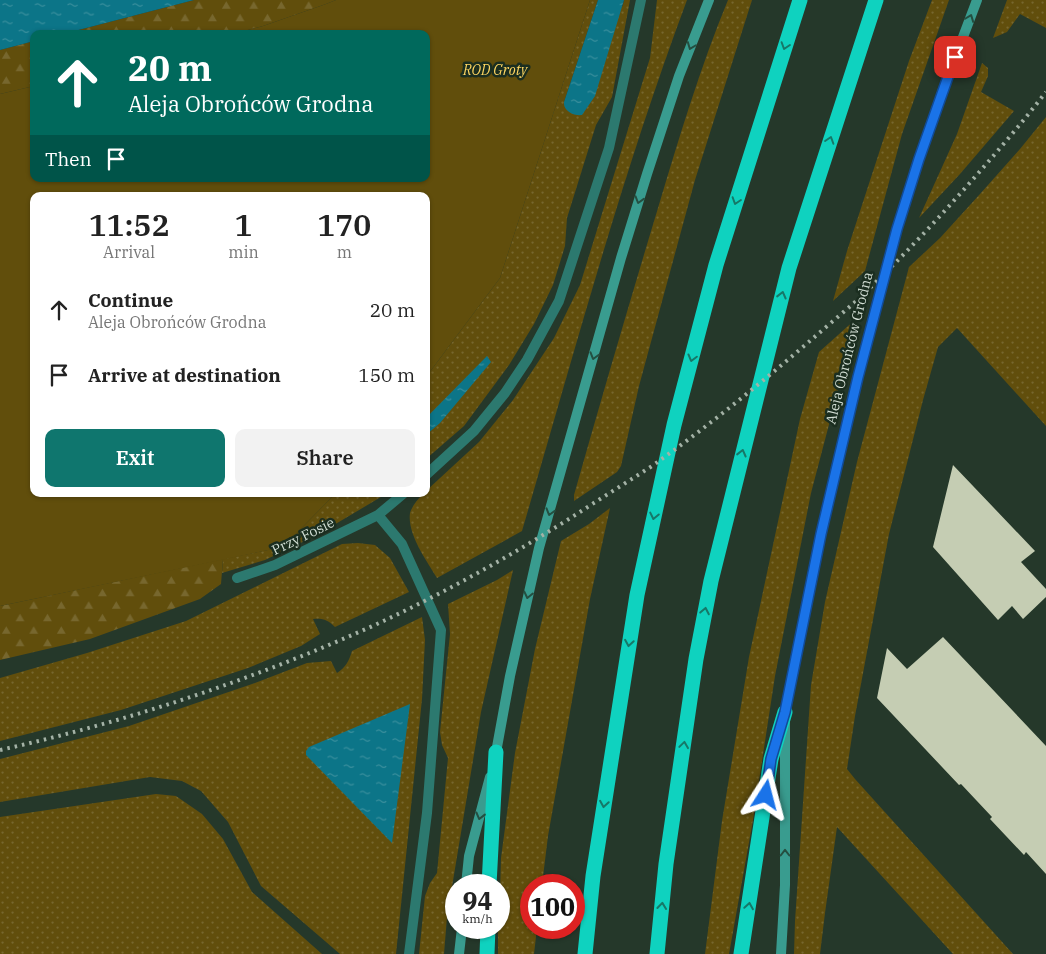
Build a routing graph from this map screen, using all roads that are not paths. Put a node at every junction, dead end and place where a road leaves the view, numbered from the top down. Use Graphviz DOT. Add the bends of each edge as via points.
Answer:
graph roads {
  1 [pos="641,0"];
  2 [pos="708,0"];
  3 [pos="800,0"];
  4 [pos="876,0"];
  5 [pos="977,0"];
  6 [pos="430,471"];
  7 [pos="399,497"];
  8 [pos="378,515"];
  9 [pos="237,578"];
  10 [pos="785,712"];
  11 [pos="496,752"];
  12 [pos="467,874"];
  13 [pos="490,874"];
  14 [pos="461,939"];
  15 [pos="488,939"];
  16 [pos="409,954"];
  17 [pos="459,954"];
  18 [pos="487,954"];
  19 [pos="585,954"];
  20 [pos="656,954"];
  21 [pos="741,954"];
  22 [pos="781,954"];
  1 -- 6 [label="street" via="609,148 559,301 505,393 474,431"];
  2 -- 11 [label="main road, one-way" via="644,184 540,548"];
  3 -- 19 [label="highway, one-way" via="716,265 674,425 637,595 592,876"];
  20 -- 4 [label="highway, one-way" via="696,659 714,572 789,268"];
  10 -- 5 [label="main road, Aleja Obrońców Grodna, one-way" via="821,534 897,229"];
  7 -- 8 [label="street, Przy Fosie"];
  8 -- 9 [label="street, Przy Fosie" via="275,565"];
  8 -- 16 [label="street" via="402,544 440,630 427,813"];
  21 -- 10 [label="highway, one-way" via="771,759"];
  22 -- 10 [label="main road, Aleja Obrońców Grodna, one-way" via="785,885"];
  11 -- 12 [label="main road, one-way"];
  11 -- 13 [label="highway"];
  14 -- 17 [label="main road"];
  15 -- 18 [label="highway"];
}
